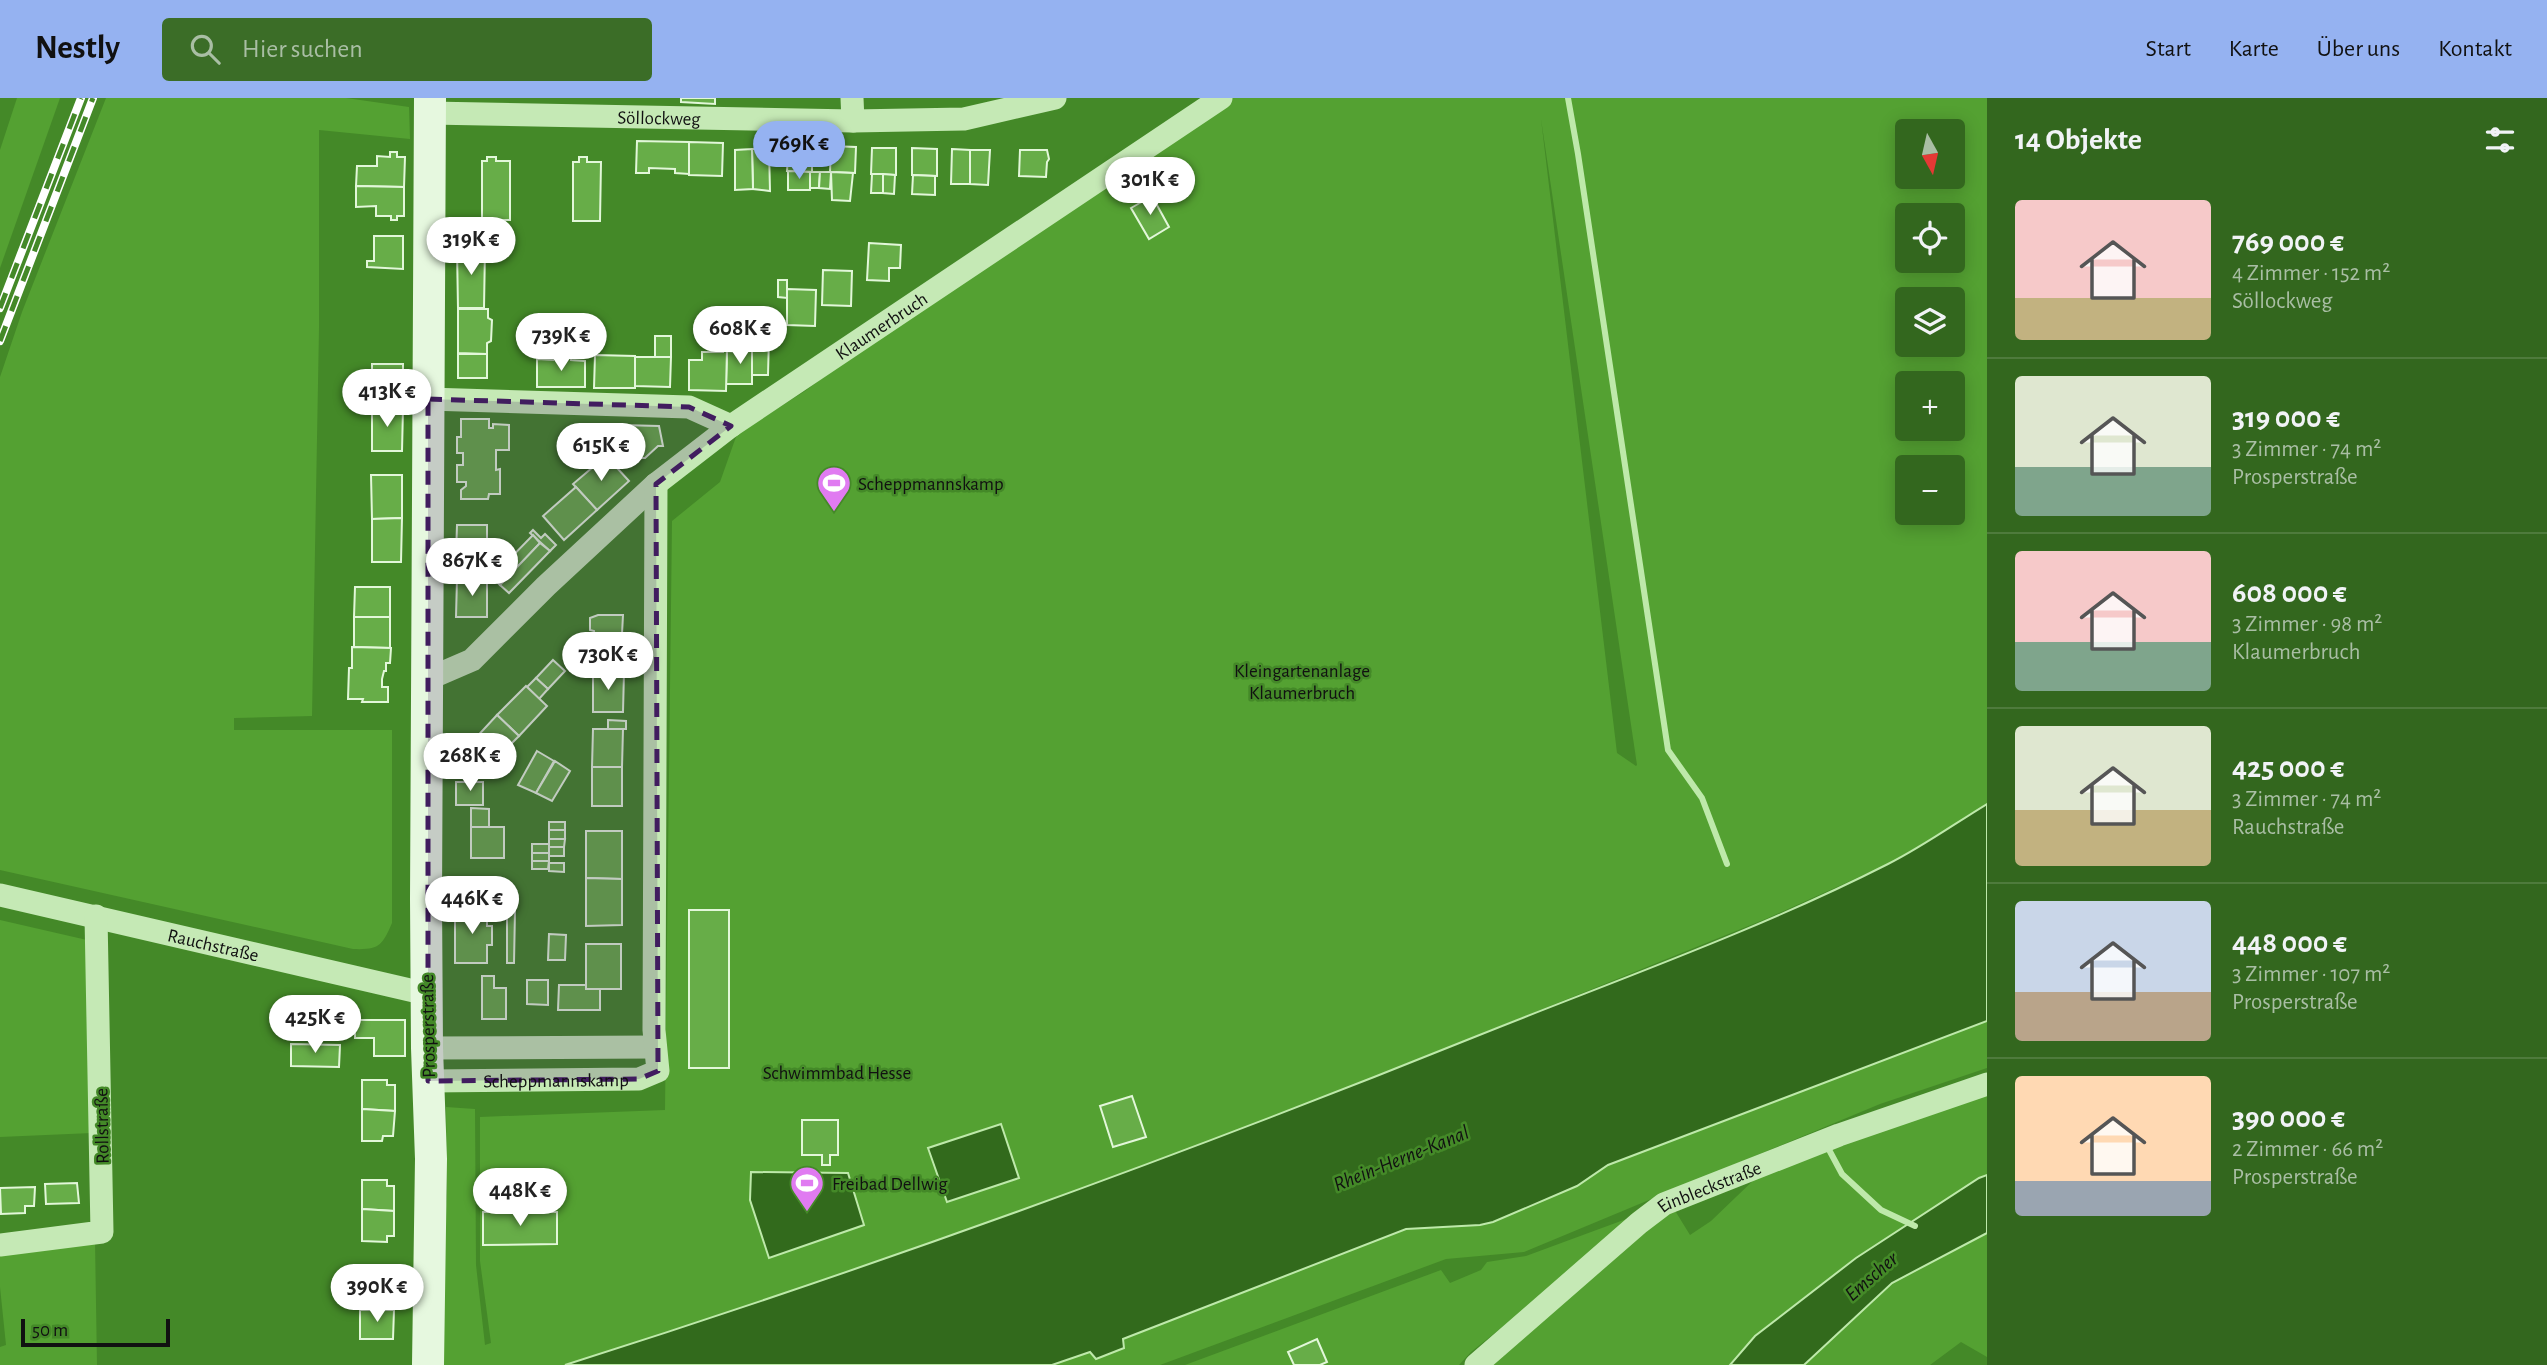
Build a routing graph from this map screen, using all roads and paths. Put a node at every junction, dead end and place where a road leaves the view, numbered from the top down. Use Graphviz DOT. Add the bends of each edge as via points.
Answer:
graph roads {
  1 [pos="852,98"];
  2 [pos="1055,98"];
  3 [pos="1220,98"];
  4 [pos="430,106"];
  5 [pos="853,121"];
  6 [pos="428,400"];
  7 [pos="731,426"];
  8 [pos="656,484"];
  9 [pos="428,679"];
  10 [pos="0,895"];
  11 [pos="96,916"];
  12 [pos="427,994"];
  13 [pos="655,1047"];
  14 [pos="427,1048"];
  15 [pos="428,1081"];
  16 [pos="1987,1084"];
  17 [pos="0,1245"];
  18 [pos="428,1365"];
  19 [pos="1476,1365"];
  1 -- 5 [label="street"];
  2 -- 5 [label="street, Söllockweg" via="964,119"];
  3 -- 7 [label="street, Klaumerbruch"];
  4 -- 5 [label="street, Söllockweg"];
  4 -- 6 [label="main road, Prosperstraße"];
  6 -- 7 [label="street" via="689,407"];
  6 -- 9 [label="main road, Prosperstraße"];
  7 -- 8 [label="street, Klaumerbruch"];
  8 -- 9 [label="street, Klaumerbruch" via="472,660"];
  8 -- 13 [label="street, Scheppmannskamp"];
  9 -- 12 [label="main road, Prosperstraße"];
  10 -- 11 [label="street, Rauchstraße"];
  11 -- 12 [label="street, Rauchstraße"];
  11 -- 17 [label="street, Rollstraße" via="102,1232"];
  12 -- 14 [label="main road, Prosperstraße"];
  13 -- 14 [label="street, Scheppmannskamp"];
  13 -- 15 [label="street, Scheppmannskamp" via="658,1072 639,1079"];
  14 -- 15 [label="main road, Prosperstraße"];
  15 -- 18 [label="main road, Prosperstraße"];
  16 -- 19 [label="street, Einbleckstraße" via="1839,1135 1664,1204"];
}
